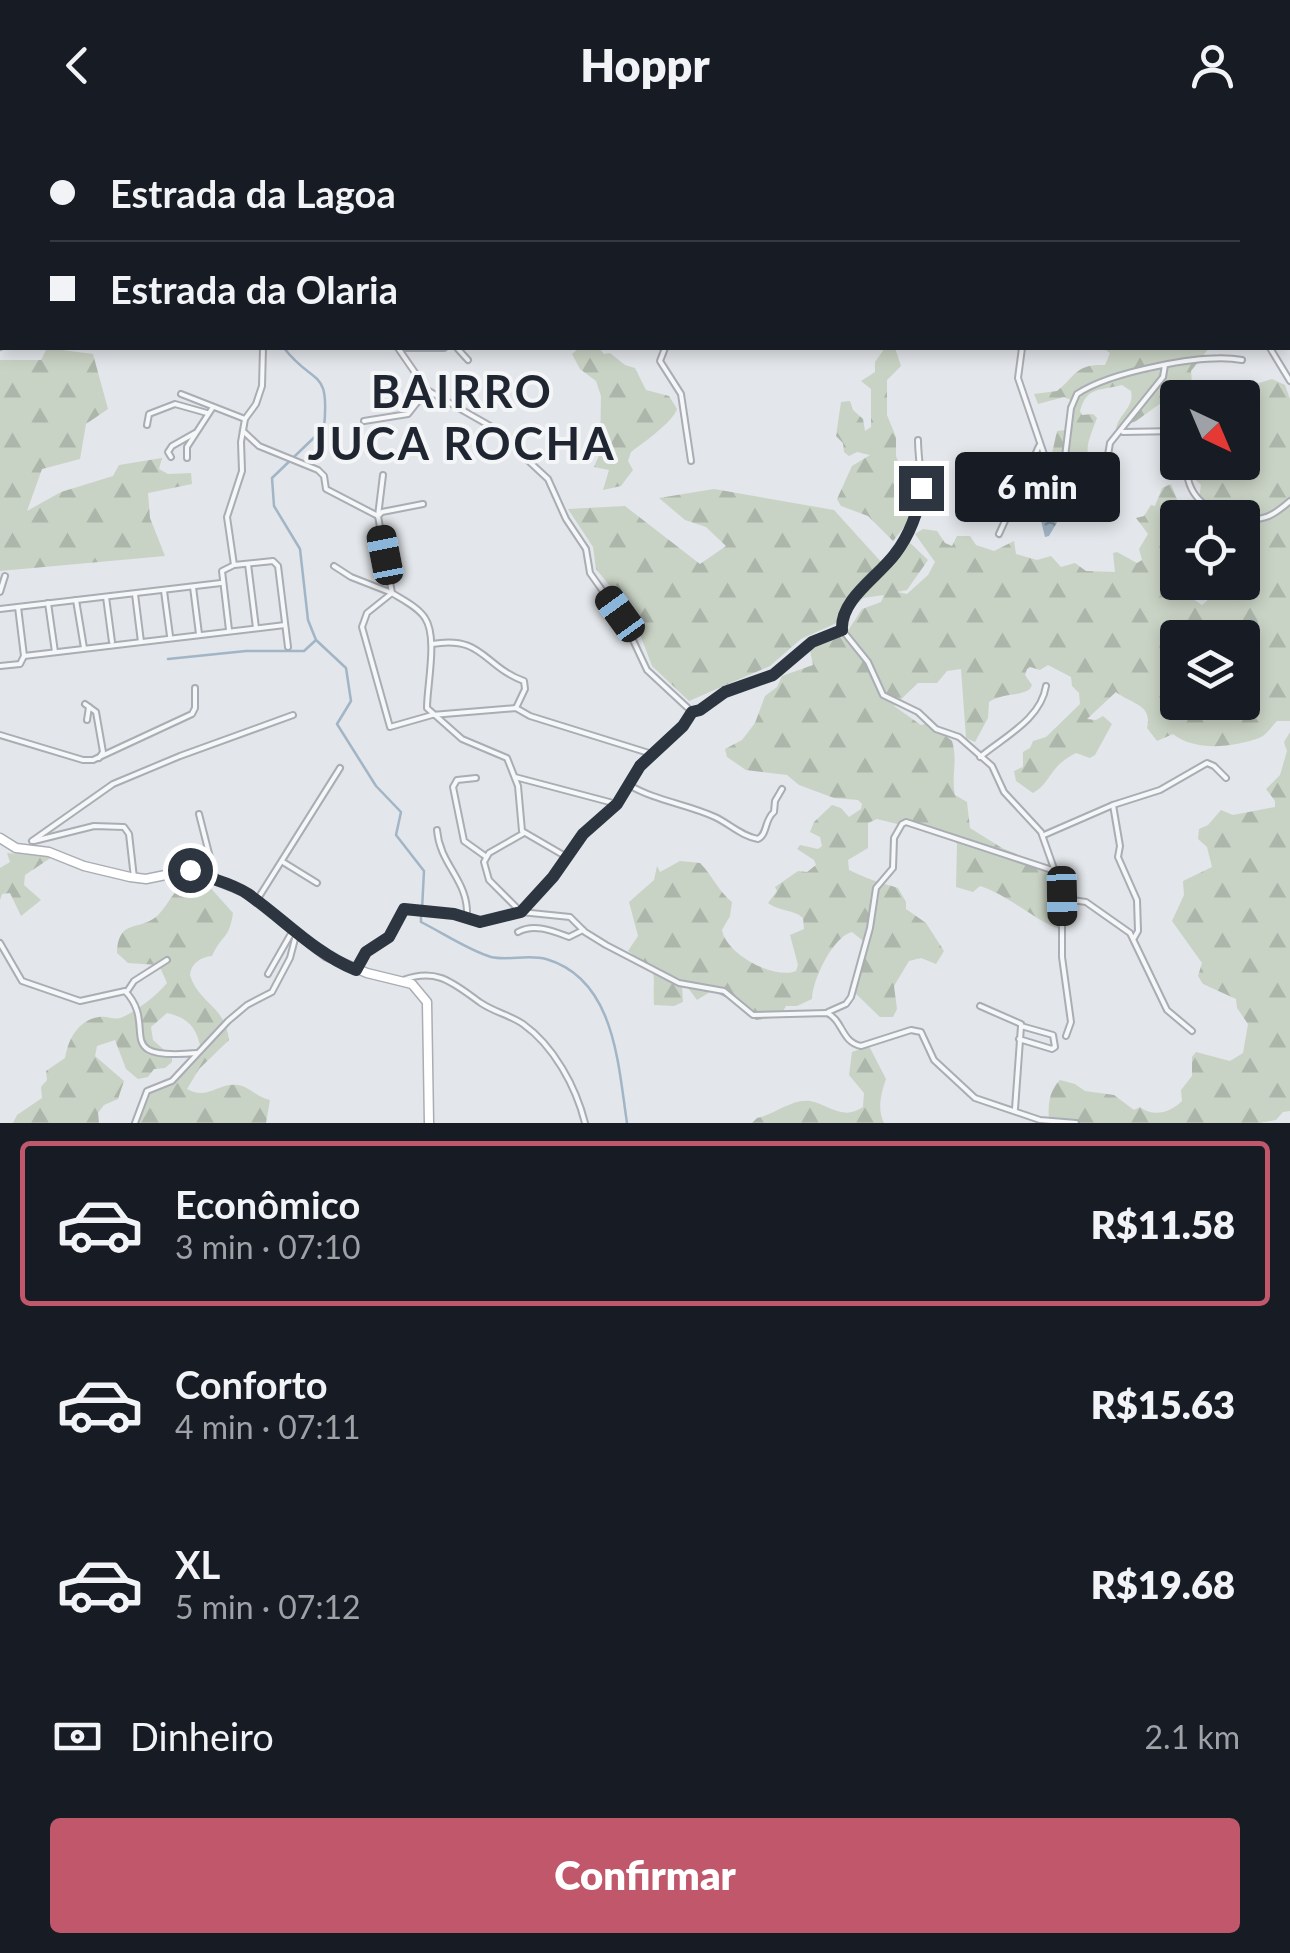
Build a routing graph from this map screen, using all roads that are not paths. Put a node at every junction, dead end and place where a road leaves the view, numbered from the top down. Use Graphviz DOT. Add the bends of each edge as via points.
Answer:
graph roads {
  1 [pos="1290,134"];
  2 [pos="1290,144"];
  3 [pos="264,350"];
  4 [pos="402,350"];
  5 [pos="459,350"];
  6 [pos="664,350"];
  7 [pos="1022,350"];
  8 [pos="1271,350"];
  9 [pos="468,360"];
  10 [pos="1242,360"];
  11 [pos="1165,365"];
  12 [pos="1290,382"];
  13 [pos="427,390"];
  14 [pos="182,394"];
  15 [pos="213,406"];
  16 [pos="207,413"];
  17 [pos="245,419"];
  18 [pos="364,421"];
  19 [pos="146,425"];
  20 [pos="200,431"];
  21 [pos="244,431"];
  22 [pos="1160,431"];
  23 [pos="1121,432"];
  24 [pos="918,440"];
  25 [pos="1039,446"];
  26 [pos="171,458"];
  27 [pos="187,458"];
  28 [pos="691,462"];
  29 [pos="1064,466"];
  30 [pos="383,475"];
  31 [pos="1290,501"];
  32 [pos="423,504"];
  33 [pos="378,516"];
  34 [pos="1260,520"];
  35 [pos="999,534"];
  36 [pos="248,564"];
  37 [pos="234,566"];
  38 [pos="334,566"];
  39 [pos="5,576"];
  40 [pos="222,583"];
  41 [pos="193,587"];
  42 [pos="164,591"];
  43 [pos="0,592"];
  44 [pos="392,593"];
  45 [pos="135,594"];
  46 [pos="106,597"];
  47 [pos="76,600"];
  48 [pos="48,603"];
  49 [pos="18,607"];
  50 [pos="0,609"];
  51 [pos="285,625"];
  52 [pos="256,628"];
  53 [pos="229,630"];
  54 [pos="842,630"];
  55 [pos="199,634"];
  56 [pos="170,638"];
  57 [pos="141,642"];
  58 [pos="113,644"];
  59 [pos="432,644"];
  60 [pos="288,647"];
  61 [pos="84,648"];
  62 [pos="55,652"];
  63 [pos="24,656"];
  64 [pos="0,666"];
  65 [pos="1046,686"];
  66 [pos="194,688"];
  67 [pos="516,708"];
  68 [pos="692,712"];
  69 [pos="293,715"];
  70 [pos="432,715"];
  71 [pos="87,720"];
  72 [pos="0,735"];
  73 [pos="652,754"];
  74 [pos="980,756"];
  75 [pos="100,758"];
  76 [pos="340,768"];
  77 [pos="514,776"];
  78 [pos="476,778"];
  79 [pos="1226,778"];
  80 [pos="630,785"];
  81 [pos="782,789"];
  82 [pos="617,804"];
  83 [pos="1112,804"];
  84 [pos="199,814"];
  85 [pos="436,830"];
  86 [pos="524,833"];
  87 [pos="1042,836"];
  88 [pos="0,839"];
  89 [pos="32,841"];
  90 [pos="20,848"];
  91 [pos="485,856"];
  92 [pos="567,857"];
  93 [pos="281,861"];
  94 [pos="1055,871"];
  95 [pos="134,878"];
  96 [pos="216,882"];
  97 [pos="317,884"];
  98 [pos="1062,891"];
  99 [pos="257,901"];
  100 [pos="521,912"];
  101 [pos="467,918"];
  102 [pos="584,930"];
  103 [pos="518,932"];
  104 [pos="294,934"];
  105 [pos="1134,938"];
  106 [pos="0,942"];
  107 [pos="167,960"];
  108 [pos="356,970"];
  109 [pos="268,974"];
  110 [pos="403,980"];
  111 [pos="127,992"];
  112 [pos="980,1006"];
  113 [pos="826,1013"];
  114 [pos="1022,1026"];
  115 [pos="1192,1031"];
  116 [pos="1066,1036"];
  117 [pos="1019,1039"];
  118 [pos="197,1053"];
  119 [pos="1015,1109"];
  120 [pos="135,1123"];
  121 [pos="429,1123"];
  122 [pos="585,1123"];
  123 [pos="1076,1123"];
  1 -- 2 [label="street"];
  3 -- 17 [label="street" via="262,386"];
  4 -- 13 [label="street"];
  5 -- 9 [label="street"];
  6 -- 28 [label="street" via="660,361 680,394"];
  7 -- 25 [label="street" via="1018,378"];
  8 -- 12 [label="street"];
  10 -- 11 [label="street"];
  11 -- 23 [label="street"];
  11 -- 29 [label="street" via="1077,394"];
  13 -- 18 [label="street" via="404,416"];
  13 -- 68 [label="street" via="497,431 548,479 586,550 590,572 647,670"];
  14 -- 15 [label="street"];
  15 -- 16 [label="street"];
  15 -- 17 [label="street"];
  16 -- 19 [label="street" via="176,404 149,414"];
  16 -- 20 [label="street"];
  17 -- 21 [label="street"];
  20 -- 26 [label="street" via="172,446"];
  20 -- 27 [label="street"];
  21 -- 33 [label="street" via="252,443 318,470 326,489"];
  21 -- 37 [label="street" via="242,471 227,517"];
  22 -- 23 [label="street"];
  23 -- 29 [label="street" via="1107,455 1109,507 1088,502"];
  24 -- 54 [label="street" via="917,514 897,552 844,613"];
  25 -- 29 [label="street" via="1048,466"];
  25 -- 35 [label="street"];
  30 -- 33 [label="street"];
  31 -- 34 [label="street"];
  32 -- 33 [label="street"];
  33 -- 44 [label="street"];
  36 -- 37 [label="street"];
  36 -- 51 [label="street" via="277,564"];
  36 -- 52 [label="street"];
  37 -- 40 [label="street" via="222,570"];
  38 -- 44 [label="street"];
  39 -- 43 [label="street"];
  40 -- 41 [label="street"];
  40 -- 53 [label="street"];
  41 -- 42 [label="street"];
  41 -- 55 [label="street"];
  42 -- 45 [label="street"];
  42 -- 56 [label="street"];
  44 -- 59 [label="street" via="424,616"];
  44 -- 70 [label="street" via="364,617 362,627 387,724"];
  45 -- 46 [label="street"];
  45 -- 57 [label="street"];
  46 -- 47 [label="street"];
  46 -- 58 [label="street"];
  47 -- 48 [label="street"];
  47 -- 61 [label="street"];
  48 -- 49 [label="street"];
  48 -- 62 [label="street"];
  49 -- 50 [label="street"];
  49 -- 63 [label="street"];
  51 -- 52 [label="street"];
  51 -- 60 [label="street"];
  52 -- 53 [label="street"];
  53 -- 55 [label="street"];
  54 -- 68 [label="street" via="812,642 773,675"];
  54 -- 74 [label="street" via="883,695"];
  55 -- 56 [label="street"];
  56 -- 57 [label="street"];
  57 -- 58 [label="street"];
  58 -- 61 [label="street"];
  59 -- 67 [label="street" via="467,644 502,673 524,681"];
  59 -- 70 [label="street"];
  61 -- 62 [label="street"];
  62 -- 63 [label="street"];
  63 -- 64 [label="street" via="20,664"];
  65 -- 74 [label="street" via="1027,721"];
  66 -- 75 [label="street" via="192,714"];
  67 -- 70 [label="street"];
  67 -- 73 [label="street"];
  68 -- 73 [label="street"];
  69 -- 89 [label="street" via="113,784"];
  70 -- 77 [label="street" via="462,739 504,755"];
  71 -- 75 [label="street" via="87,706 96,712"];
  72 -- 75 [label="street" via="83,760"];
  73 -- 80 [label="street"];
  74 -- 87 [label="street"];
  76 -- 93 [label="street"];
  77 -- 82 [label="street"];
  77 -- 86 [label="street"];
  78 -- 91 [label="street" via="452,786 464,841"];
  79 -- 83 [label="street" via="1207,763 1160,790"];
  80 -- 81 [label="street" via="758,840"];
  80 -- 82 [label="street"];
  82 -- 92 [label="street"];
  83 -- 87 [label="street"];
  83 -- 105 [label="street" via="1118,857 1137,900"];
  84 -- 96 [label="street"];
  85 -- 101 [label="street" via="442,856 467,895"];
  86 -- 91 [label="street"];
  86 -- 92 [label="street"];
  87 -- 94 [label="street"];
  88 -- 90 [label="street"];
  89 -- 90 [label="street"];
  89 -- 95 [label="street" via="94,826 124,827"];
  90 -- 95 [label="street"];
  91 -- 100 [label="street" via="489,880"];
  92 -- 100 [label="street"];
  93 -- 97 [label="street"];
  93 -- 99 [label="street"];
  94 -- 98 [label="street"];
  94 -- 113 [label="street" via="902,824 894,838 893,868 876,888 851,996"];
  95 -- 96 [label="street" via="186,870"];
  96 -- 99 [label="street"];
  98 -- 105 [label="street"];
  98 -- 116 [label="street" via="1071,1022"];
  99 -- 104 [label="street"];
  100 -- 101 [label="street" via="488,922"];
  100 -- 102 [label="street" via="570,917"];
  101 -- 108 [label="street" via="401,911 389,937 366,952"];
  102 -- 103 [label="street" via="569,938 552,930"];
  102 -- 113 [label="street" via="665,977 724,992 753,1015"];
  104 -- 108 [label="street"];
  104 -- 109 [label="street"];
  104 -- 118 [label="street" via="272,992 247,1005"];
  105 -- 115 [label="street" via="1169,1014"];
  106 -- 111 [label="street" via="26,984 80,1001"];
  107 -- 111 [label="street"];
  108 -- 110 [label="street"];
  110 -- 121 [label="street" via="427,1002"];
  110 -- 122 [label="street" via="445,977 530,1030 564,1072"];
  111 -- 118 [label="street" via="144,1048"];
  112 -- 114 [label="street"];
  113 -- 119 [label="street" via="861,1046 921,1032 934,1060 969,1093"];
  114 -- 117 [label="street"];
  114 -- 117 [label="street" via="1053,1035 1055,1048"];
  117 -- 119 [label="street"];
  118 -- 120 [label="street" via="172,1082 147,1091"];
  119 -- 123 [label="street" via="1040,1120"];
}
